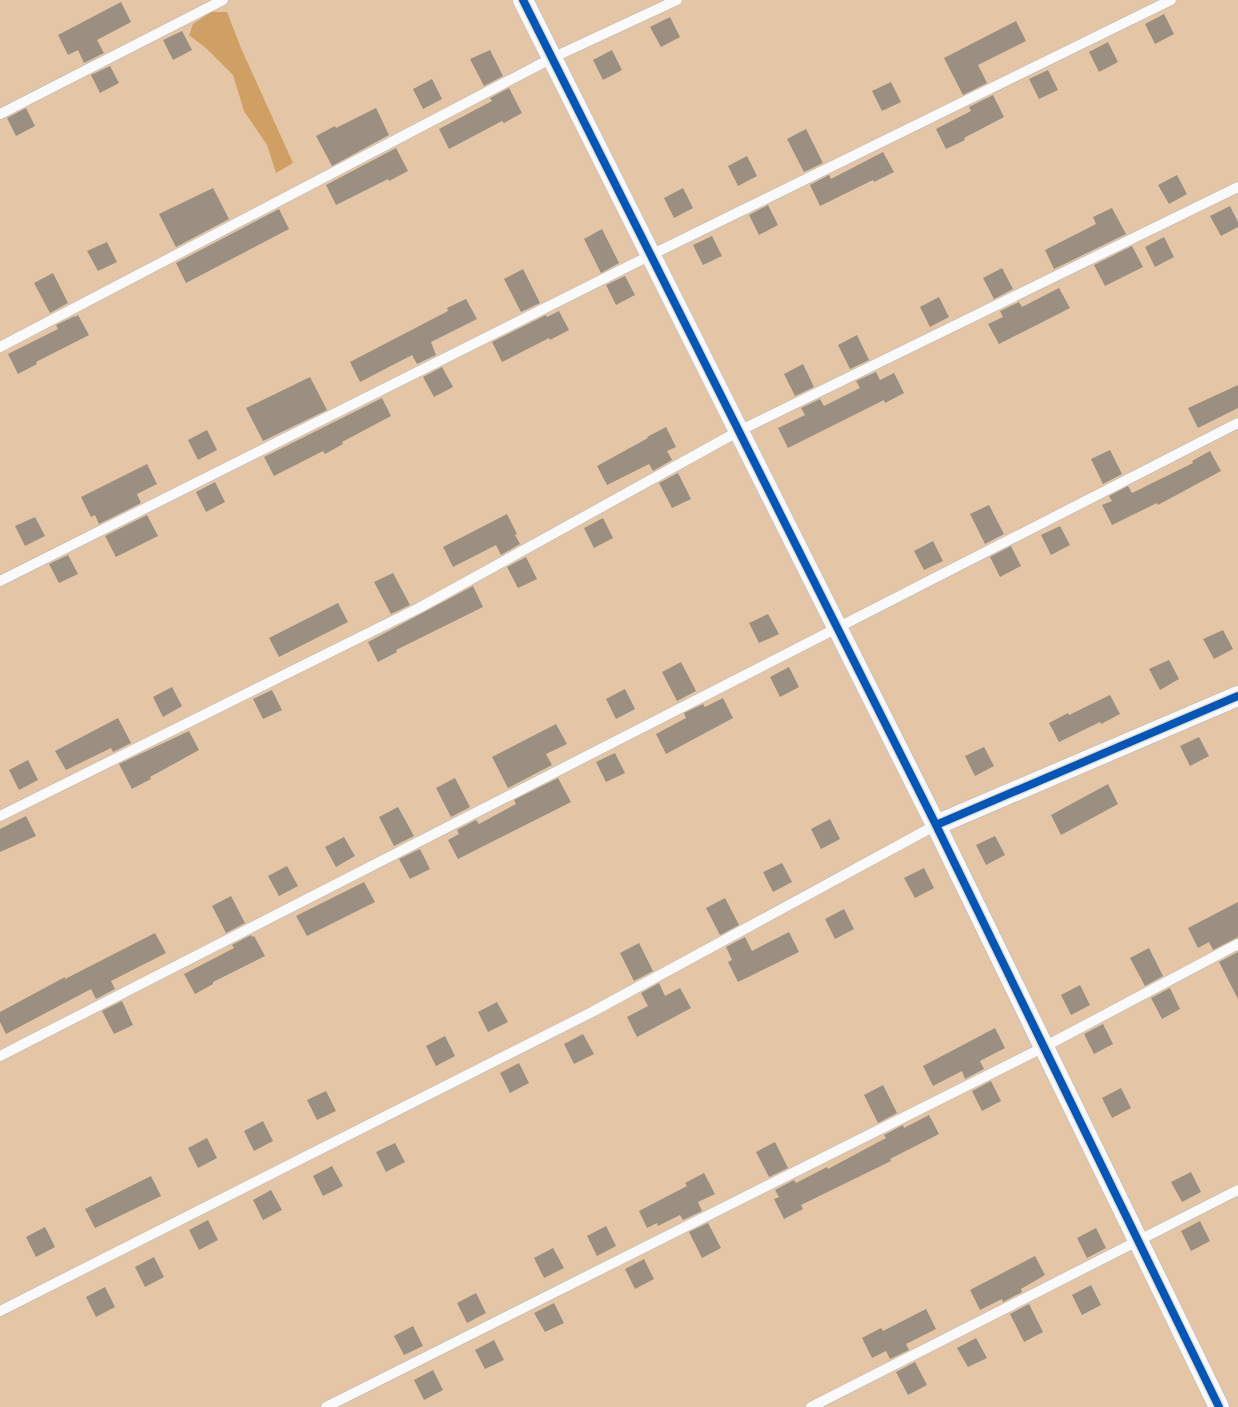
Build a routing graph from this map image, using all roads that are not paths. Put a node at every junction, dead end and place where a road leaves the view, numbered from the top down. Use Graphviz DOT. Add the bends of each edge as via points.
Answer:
graph roads {
  1 [pos="223,0"];
  2 [pos="523,0"];
  3 [pos="677,0"];
  4 [pos="1170,0"];
  5 [pos="552,58"];
  6 [pos="0,114"];
  7 [pos="1238,187"];
  8 [pos="651,255"];
  9 [pos="0,347"];
  10 [pos="1238,423"];
  11 [pos="739,431"];
  12 [pos="0,581"];
  13 [pos="836,626"];
  14 [pos="1238,696"];
  15 [pos="0,816"];
  16 [pos="936,825"];
  17 [pos="1238,944"];
  18 [pos="1044,1047"];
  19 [pos="0,1056"];
  20 [pos="1238,1190"];
  21 [pos="1138,1241"];
  22 [pos="0,1311"];
  23 [pos="326,1407"];
  24 [pos="811,1407"];
  25 [pos="1219,1407"];
  1 -- 6 [label="lane"];
  2 -- 5 [label="street"];
  3 -- 5 [label="lane"];
  4 -- 8 [label="lane"];
  5 -- 8 [label="street"];
  5 -- 9 [label="lane"];
  7 -- 11 [label="lane"];
  8 -- 11 [label="street"];
  8 -- 12 [label="lane"];
  10 -- 13 [label="lane"];
  11 -- 13 [label="street"];
  11 -- 15 [label="lane" via="419,608"];
  13 -- 16 [label="street"];
  13 -- 19 [label="lane"];
  14 -- 16 [label="street"];
  16 -- 18 [label="street"];
  16 -- 22 [label="lane" via="592,1012"];
  17 -- 18 [label="lane"];
  18 -- 21 [label="street"];
  18 -- 23 [label="lane"];
  20 -- 21 [label="lane"];
  21 -- 24 [label="lane"];
  21 -- 25 [label="street"];
}
